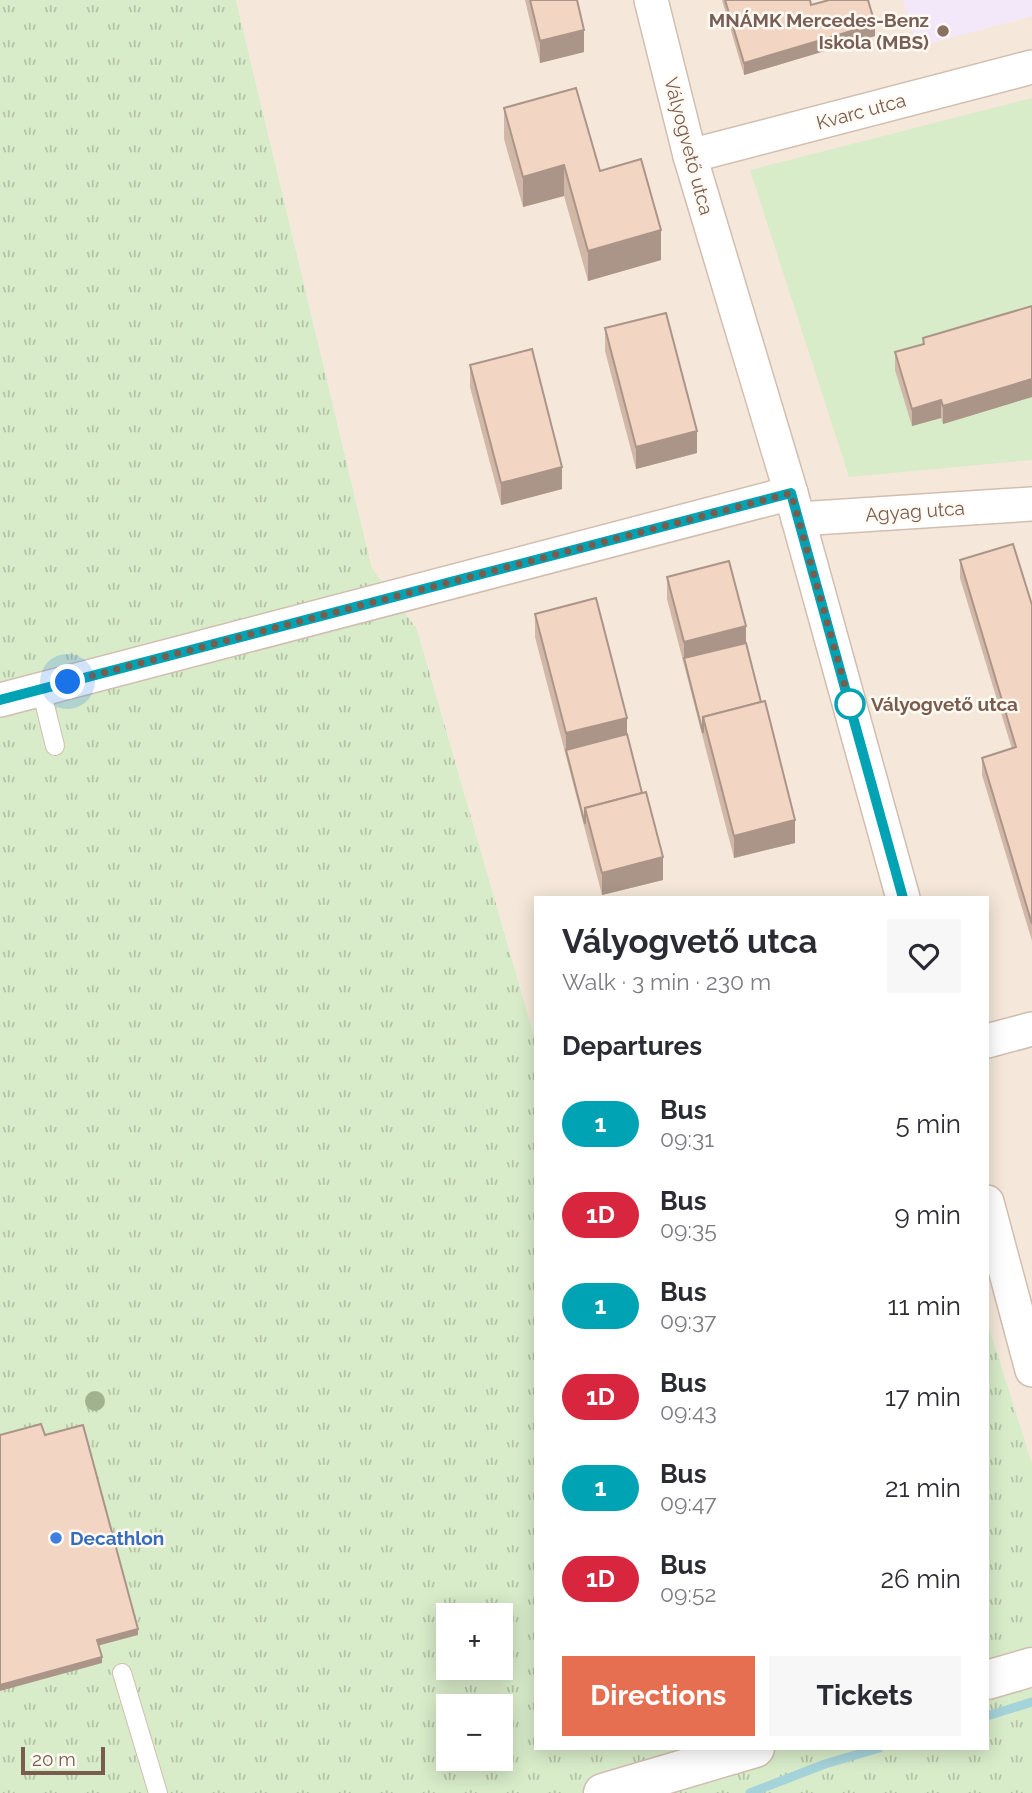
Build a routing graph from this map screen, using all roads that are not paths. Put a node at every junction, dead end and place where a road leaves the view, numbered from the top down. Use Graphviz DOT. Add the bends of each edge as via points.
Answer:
graph roads {
  1 [pos="651,0"];
  2 [pos="1032,67"];
  3 [pos="690,156"];
  4 [pos="1032,503"];
  5 [pos="795,506"];
  6 [pos="41,689"];
  7 [pos="0,700"];
  8 [pos="55,746"];
  9 [pos="902,896"];
  10 [pos="1032,1029"];
  11 [pos="989,1040"];
  12 [pos="989,1209"];
  13 [pos="1032,1370"];
  14 [pos="1032,1667"];
  15 [pos="122,1673"];
  16 [pos="989,1679"];
  17 [pos="748,1750"];
  18 [pos="158,1793"];
  19 [pos="603,1793"];
  1 -- 3 [label="street, Vályogvető utca"];
  2 -- 3 [label="street, Kvarc utca"];
  3 -- 5 [label="street, Vályogvető utca"];
  4 -- 5 [label="street, Agyag utca"];
  5 -- 6 [label="street, Agyag utca"];
  5 -- 9 [label="street, Vályogvető utca"];
  6 -- 7 [label="street, Agyag utca"];
  6 -- 8 [label="lane"];
  10 -- 11 [label="street"];
  12 -- 13 [label="street"];
  14 -- 16 [label="street"];
  15 -- 18 [label="lane"];
  17 -- 19 [label="street"];
}
